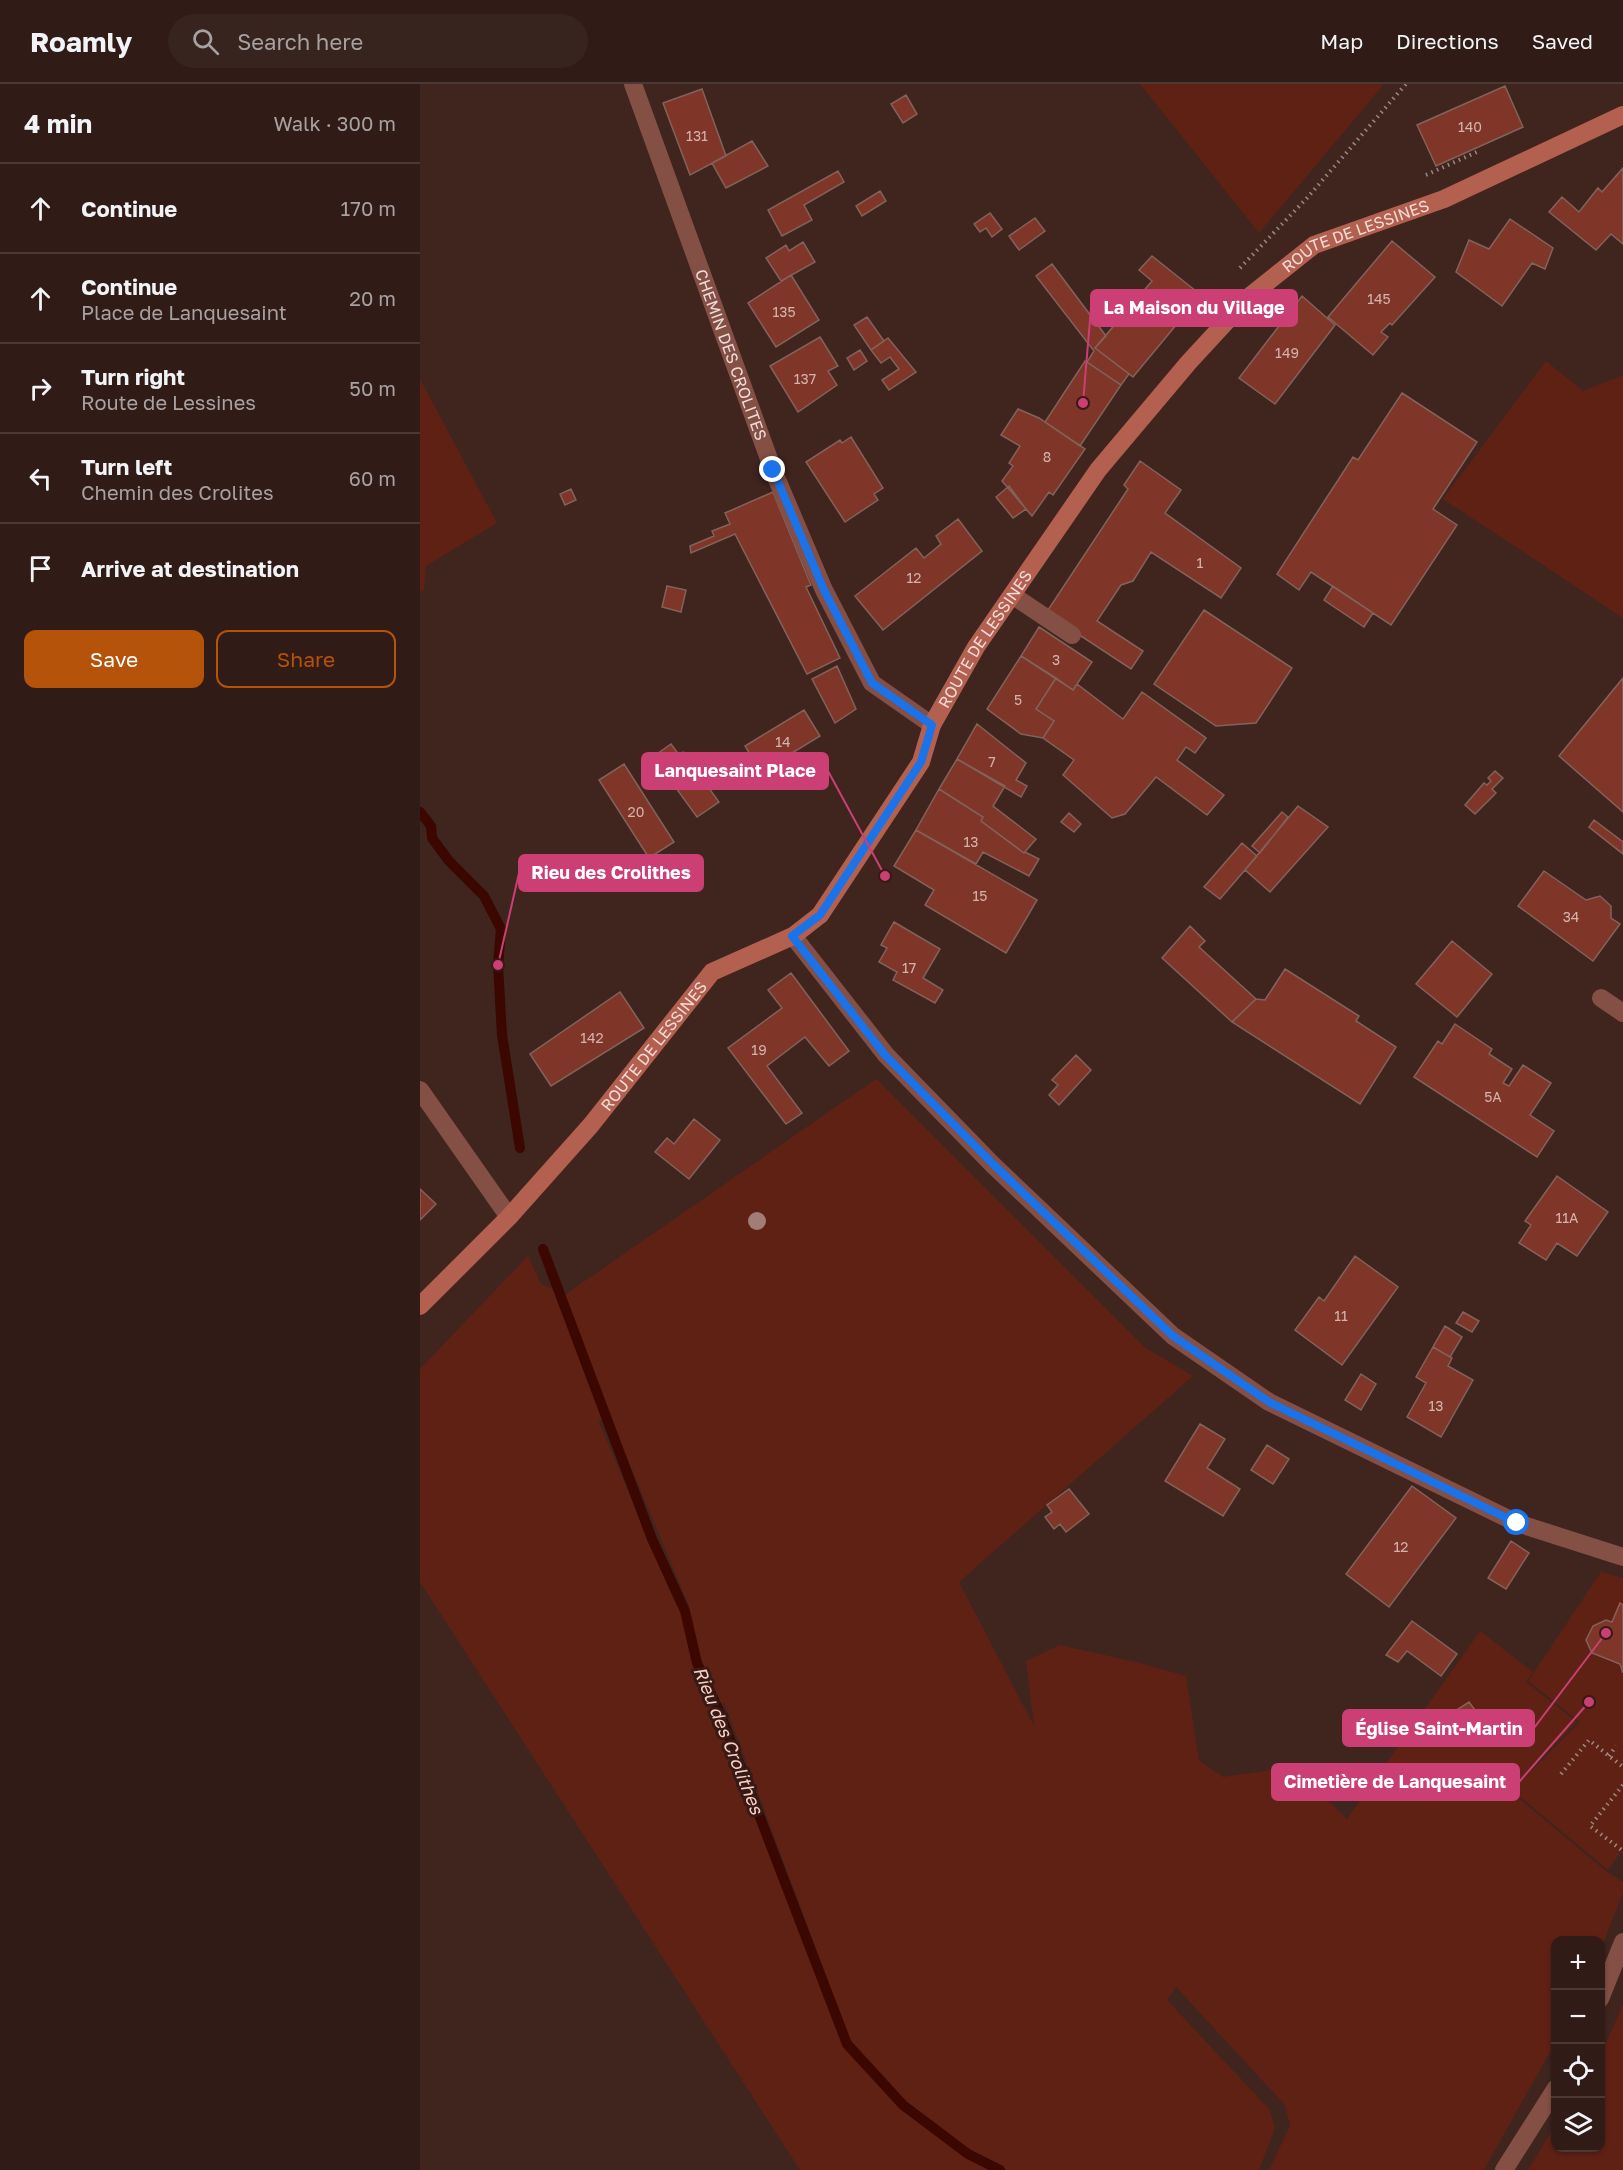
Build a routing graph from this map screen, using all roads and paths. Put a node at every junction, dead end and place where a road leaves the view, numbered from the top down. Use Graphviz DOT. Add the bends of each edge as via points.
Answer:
graph roads {
  1 [pos="633,84"];
  2 [pos="1406,84"];
  3 [pos="1623,115"];
  4 [pos="1307,198"];
  5 [pos="1012,595"];
  6 [pos="1072,635"];
  7 [pos="932,725"];
  8 [pos="792,936"];
  9 [pos="1600,998"];
  10 [pos="1623,1013"];
  11 [pos="420,1090"];
  12 [pos="509,1217"];
  13 [pos="420,1306"];
  14 [pos="1623,1557"];
  15 [pos="1616,1746"];
  16 [pos="1608,1755"];
  17 [pos="1623,1767"];
  18 [pos="1561,1774"];
  19 [pos="1623,1785"];
  20 [pos="1623,1851"];
  21 [pos="1623,1942"];
  22 [pos="1604,1990"];
  23 [pos="1551,2096"];
  24 [pos="1504,2170"];
  1 -- 7 [label="street, CHEMIN DES CROLITES" via="773,470 824,590 872,683"];
  2 -- 4 [label="path"];
  3 -- 5 [label="main road, ROUTE DE LESSINES" via="1444,199 1314,245 1250,296 1189,362 1098,470"];
  5 -- 6 [label="street"];
  5 -- 7 [label="main road, ROUTE DE LESSINES" via="976,647"];
  7 -- 8 [label="main road, ROUTE DE LESSINES" via="921,762 820,915"];
  8 -- 12 [label="main road, ROUTE DE LESSINES" via="712,972 591,1125"];
  8 -- 14 [label="street" via="885,1055 993,1164 1183,1343 1269,1402 1517,1523"];
  9 -- 10 [label="street"];
  11 -- 12 [label="street"];
  12 -- 13 [label="main road, ROUTE DE LESSINES"];
  15 -- 16 [label="path"];
  16 -- 17 [label="path"];
  16 -- 18 [label="path" via="1589,1740"];
  19 -- 20 [label="path" via="1590,1826"];
  21 -- 22 [label="street"];
  23 -- 24 [label="street"];
}
